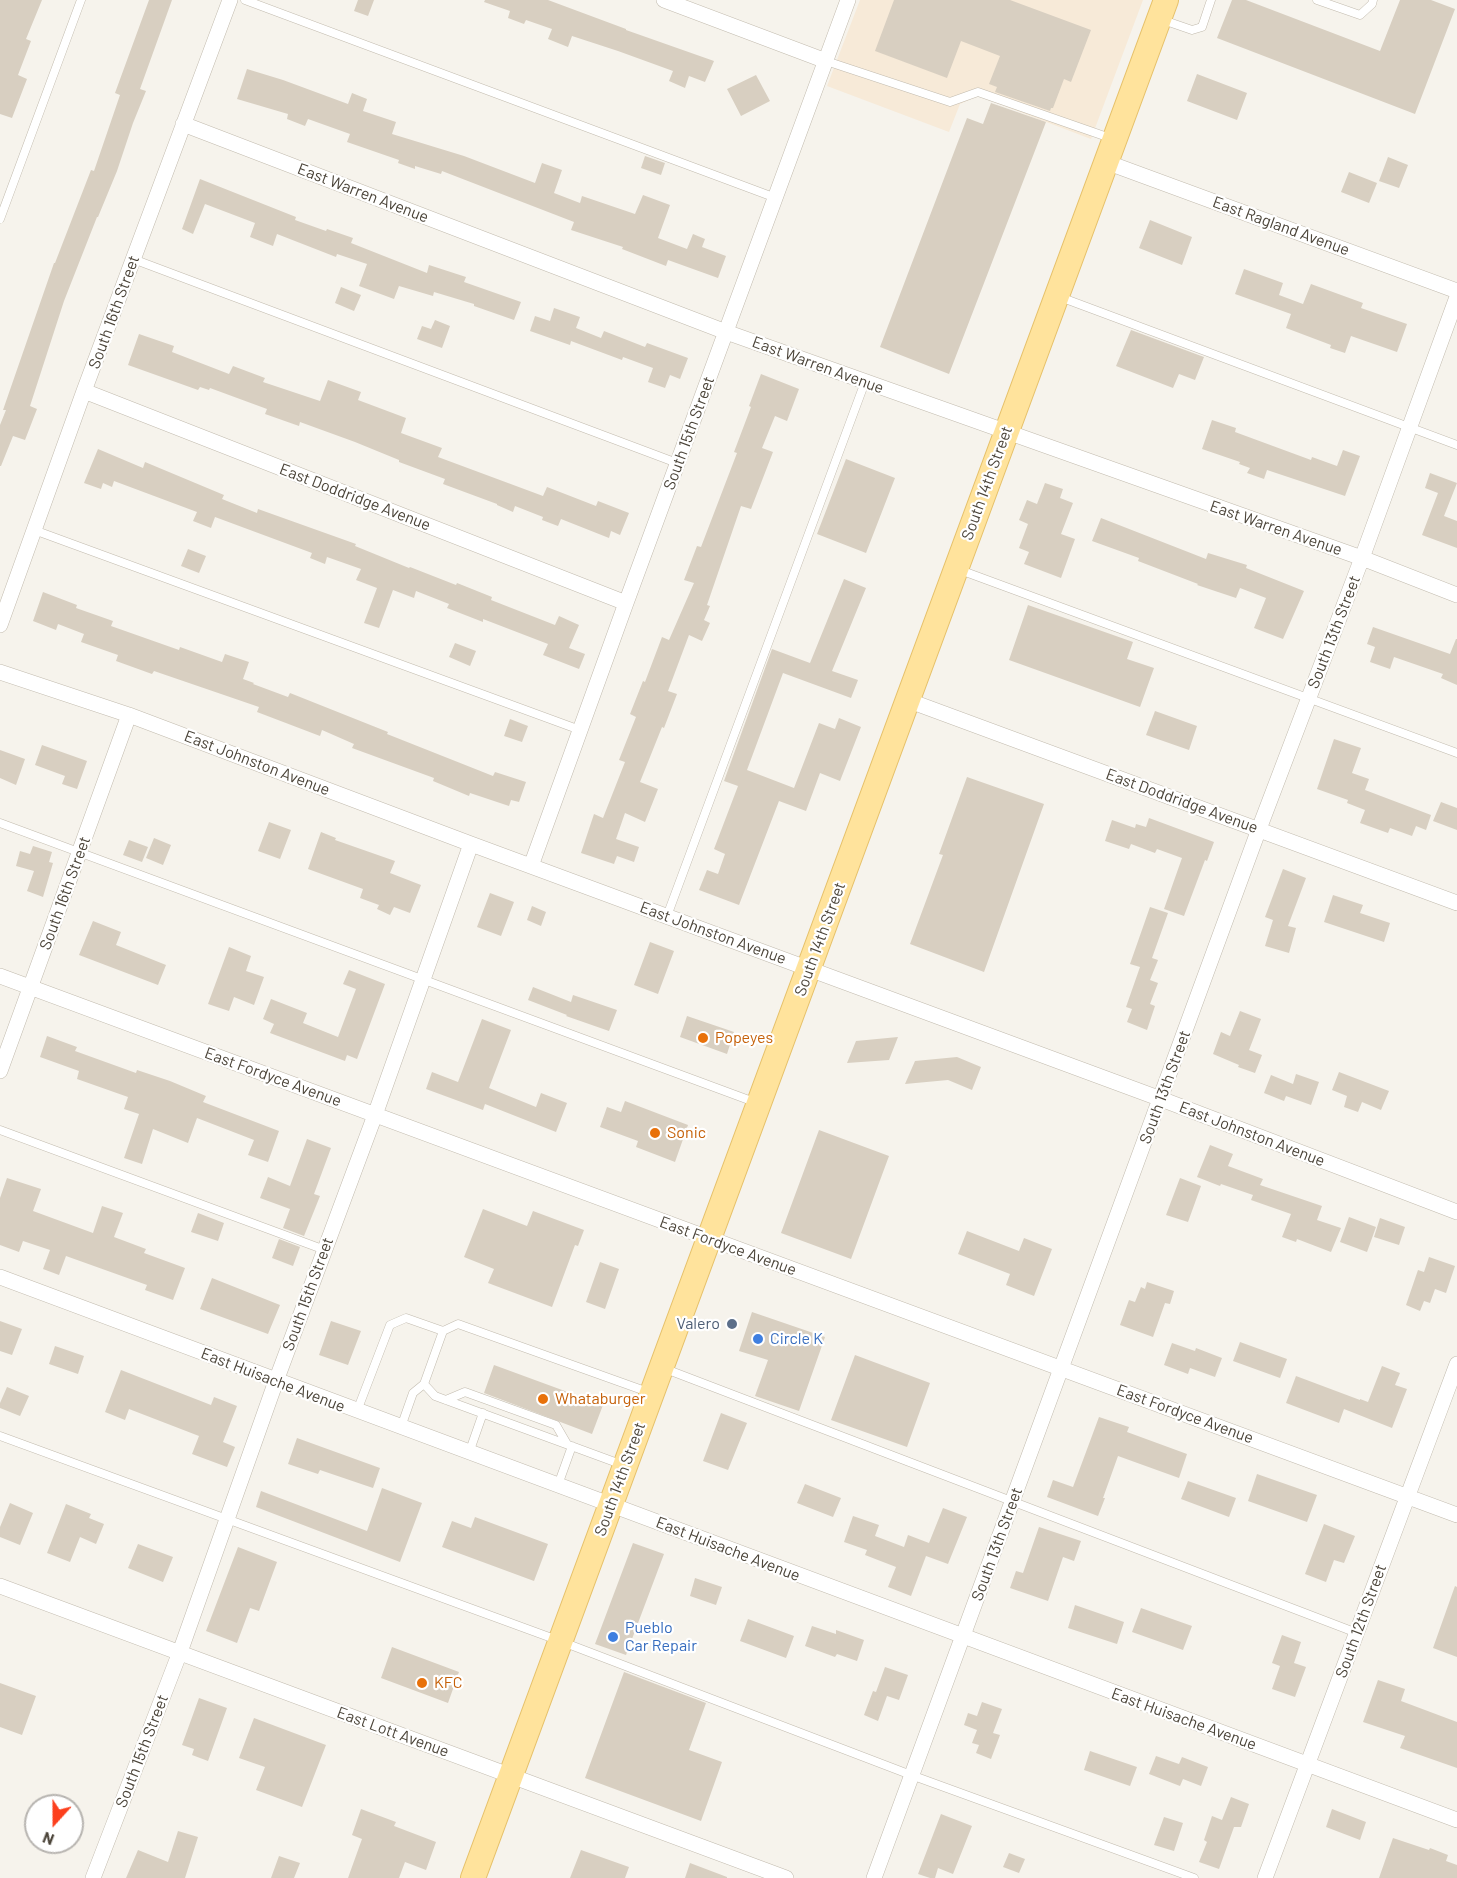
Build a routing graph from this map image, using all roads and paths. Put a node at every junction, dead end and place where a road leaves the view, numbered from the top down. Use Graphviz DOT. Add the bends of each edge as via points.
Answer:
graph roads {
  1 [pos="81,0"];
  2 [pos="230,0"];
  3 [pos="245,0"];
  4 [pos="664,0"];
  5 [pos="848,0"];
  6 [pos="1211,0"];
  7 [pos="1317,0"];
  8 [pos="1373,0"];
  9 [pos="1163,9"];
  10 [pos="826,61"];
  11 [pos="183,124"];
  12 [pos="1110,151"];
  13 [pos="776,198"];
  14 [pos="0,219"];
  15 [pos="133,259"];
  16 [pos="1457,291"];
  17 [pos="1056,296"];
  18 [pos="1457,297"];
  19 [pos="726,332"];
  20 [pos="865,382"];
  21 [pos="84,391"];
  22 [pos="1409,428"];
  23 [pos="1006,432"];
  24 [pos="1457,445"];
  25 [pos="677,464"];
  26 [pos="34,530"];
  27 [pos="1362,558"];
  28 [pos="956,568"];
  29 [pos="1457,594"];
  30 [pos="626,603"];
  31 [pos="0,625"];
  32 [pos="0,672"];
  33 [pos="1309,698"];
  34 [pos="907,700"];
  35 [pos="129,715"];
  36 [pos="580,730"];
  37 [pos="1457,753"];
  38 [pos="0,823"];
  39 [pos="1259,829"];
  40 [pos="471,844"];
  41 [pos="80,851"];
  42 [pos="531,866"];
  43 [pos="1457,903"];
  44 [pos="667,916"];
  45 [pos="809,969"];
  46 [pos="0,976"];
  47 [pos="423,979"];
  48 [pos="30,987"];
  49 [pos="0,1071"];
  50 [pos="1161,1099"];
  51 [pos="759,1103"];
  52 [pos="375,1115"];
  53 [pos="0,1130"];
  54 [pos="1457,1212"];
  55 [pos="708,1238"];
  56 [pos="324,1250"];
  57 [pos="0,1277"];
  58 [pos="443,1331"];
  59 [pos="1457,1364"];
  60 [pos="660,1367"];
  61 [pos="1062,1368"];
  62 [pos="276,1381"];
  63 [pos="424,1384"];
  64 [pos="652,1394"];
  65 [pos="446,1400"];
  66 [pos="357,1411"];
  67 [pos="483,1413"];
  68 [pos="401,1427"];
  69 [pos="0,1436"];
  70 [pos="569,1445"];
  71 [pos="469,1453"];
  72 [pos="625,1465"];
  73 [pos="558,1485"];
  74 [pos="1407,1497"];
  75 [pos="1012,1502"];
  76 [pos="610,1505"];
  77 [pos="1457,1515"];
  78 [pos="227,1519"];
  79 [pos="0,1586"];
  80 [pos="1357,1633"];
  81 [pos="962,1637"];
  82 [pos="560,1641"];
  83 [pos="180,1652"];
  84 [pos="1308,1765"];
  85 [pos="911,1775"];
  86 [pos="510,1776"];
  87 [pos="1457,1820"];
  88 [pos="93,1878"];
  89 [pos="472,1878"];
  90 [pos="786,1878"];
  91 [pos="874,1878"];
  92 [pos="1194,1878"];
  93 [pos="1265,1878"];
  1 -- 14 [label="lane"];
  2 -- 11 [label="street, South 16th Street"];
  3 -- 13 [label="lane"];
  4 -- 10 [label="street"];
  5 -- 10 [label="street, South 15th Street"];
  6 -- 9 [label="lane" via="1202,27 1192,30"];
  7 -- 8 [label="lane" via="1360,15"];
  9 -- 12 [label="main road, South 14th Street"];
  10 -- 12 [label="lane" via="950,102 978,92"];
  10 -- 13 [label="street, South 15th Street"];
  11 -- 15 [label="street, South 16th Street"];
  11 -- 19 [label="street, East Warren Avenue"];
  12 -- 16 [label="street, East Ragland Avenue"];
  12 -- 17 [label="main road, South 14th Street"];
  13 -- 19 [label="street, South 15th Street"];
  15 -- 21 [label="street, South 16th Street"];
  15 -- 25 [label="lane"];
  17 -- 22 [label="lane"];
  17 -- 23 [label="main road, South 14th Street"];
  18 -- 22 [label="street, South 13th Street"];
  19 -- 20 [label="street, East Warren Avenue"];
  19 -- 25 [label="street, South 15th Street"];
  20 -- 23 [label="street, East Warren Avenue"];
  20 -- 44 [label="lane"];
  21 -- 26 [label="street, South 16th Street"];
  21 -- 30 [label="street, East Doddridge Avenue"];
  22 -- 24 [label="lane"];
  22 -- 27 [label="street, South 13th Street"];
  23 -- 27 [label="street, East Warren Avenue"];
  23 -- 28 [label="main road, South 14th Street"];
  25 -- 30 [label="street, South 15th Street"];
  26 -- 31 [label="street, South 16th Street"];
  26 -- 36 [label="lane"];
  27 -- 29 [label="street, East Warren Avenue"];
  27 -- 33 [label="street, South 13th Street"];
  28 -- 33 [label="lane"];
  28 -- 34 [label="main road, South 14th Street"];
  30 -- 36 [label="street, South 15th Street"];
  32 -- 35 [label="street, East Johnston Avenue"];
  33 -- 37 [label="lane"];
  33 -- 39 [label="street, South 13th Street"];
  34 -- 39 [label="street, East Doddridge Avenue"];
  34 -- 45 [label="main road, South 14th Street"];
  35 -- 40 [label="street, East Johnston Avenue"];
  35 -- 41 [label="street, South 16th Street"];
  36 -- 42 [label="street, South 15th Street"];
  38 -- 41 [label="lane"];
  39 -- 43 [label="street, East Doddridge Avenue"];
  39 -- 50 [label="street, South 13th Street"];
  40 -- 42 [label="street, East Johnston Avenue"];
  40 -- 47 [label="street, South 15th Street"];
  41 -- 47 [label="lane"];
  41 -- 48 [label="street, South 16th Street"];
  42 -- 44 [label="street, East Johnston Avenue"];
  44 -- 45 [label="street, East Johnston Avenue"];
  45 -- 50 [label="street, East Johnston Avenue"];
  45 -- 51 [label="main road, South 14th Street"];
  46 -- 48 [label="street, East Fordyce Avenue"];
  47 -- 51 [label="lane"];
  47 -- 52 [label="street, South 15th Street"];
  48 -- 49 [label="street, South 16th Street"];
  48 -- 52 [label="street, East Fordyce Avenue"];
  50 -- 54 [label="street, East Johnston Avenue"];
  50 -- 61 [label="street, South 13th Street"];
  51 -- 55 [label="main road, South 14th Street"];
  52 -- 55 [label="street, East Fordyce Avenue"];
  52 -- 56 [label="street, South 15th Street"];
  53 -- 56 [label="lane"];
  55 -- 60 [label="main road, South 14th Street"];
  55 -- 61 [label="street, East Fordyce Avenue"];
  56 -- 62 [label="street, South 15th Street"];
  57 -- 62 [label="street, East Huisache Avenue"];
  58 -- 63 [label="lane"];
  58 -- 64 [label="lane" via="458,1324"];
  58 -- 66 [label="lane" via="406,1318 390,1325"];
  59 -- 74 [label="street, South 12th Street"];
  60 -- 64 [label="main road, South 14th Street"];
  60 -- 75 [label="lane"];
  61 -- 74 [label="street, East Fordyce Avenue"];
  61 -- 75 [label="street, South 13th Street"];
  62 -- 66 [label="street, East Huisache Avenue"];
  62 -- 78 [label="street, South 15th Street"];
  63 -- 65 [label="lane" via="435,1396"];
  63 -- 68 [label="lane" via="413,1393"];
  64 -- 72 [label="main road, South 14th Street"];
  65 -- 67 [label="lane"];
  65 -- 70 [label="lane" via="465,1392 556,1425"];
  66 -- 68 [label="street, East Huisache Avenue"];
  67 -- 70 [label="lane"];
  67 -- 71 [label="lane"];
  68 -- 71 [label="street, East Huisache Avenue"];
  69 -- 78 [label="lane"];
  70 -- 72 [label="lane"];
  70 -- 73 [label="lane"];
  71 -- 73 [label="street, East Huisache Avenue"];
  72 -- 76 [label="main road, South 14th Street"];
  73 -- 76 [label="street, East Huisache Avenue"];
  74 -- 77 [label="street, East Fordyce Avenue"];
  74 -- 80 [label="street, South 12th Street"];
  75 -- 80 [label="lane"];
  75 -- 81 [label="street, South 13th Street"];
  76 -- 81 [label="street, East Huisache Avenue"];
  76 -- 82 [label="main road, South 14th Street"];
  78 -- 82 [label="lane"];
  78 -- 83 [label="street, South 15th Street"];
  79 -- 83 [label="street, East Lott Avenue"];
  80 -- 84 [label="street, South 12th Street"];
  81 -- 84 [label="street, East Huisache Avenue"];
  81 -- 85 [label="street, South 13th Street"];
  82 -- 85 [label="lane"];
  82 -- 86 [label="main road, South 14th Street"];
  83 -- 86 [label="street, East Lott Avenue"];
  83 -- 88 [label="street, South 15th Street"];
  84 -- 87 [label="street, East Huisache Avenue"];
  84 -- 93 [label="street, South 12th Street"];
  85 -- 91 [label="street, South 13th Street"];
  85 -- 92 [label="lane"];
  86 -- 89 [label="main road, South 14th Street"];
  86 -- 90 [label="street, East Lott Avenue"];
}
